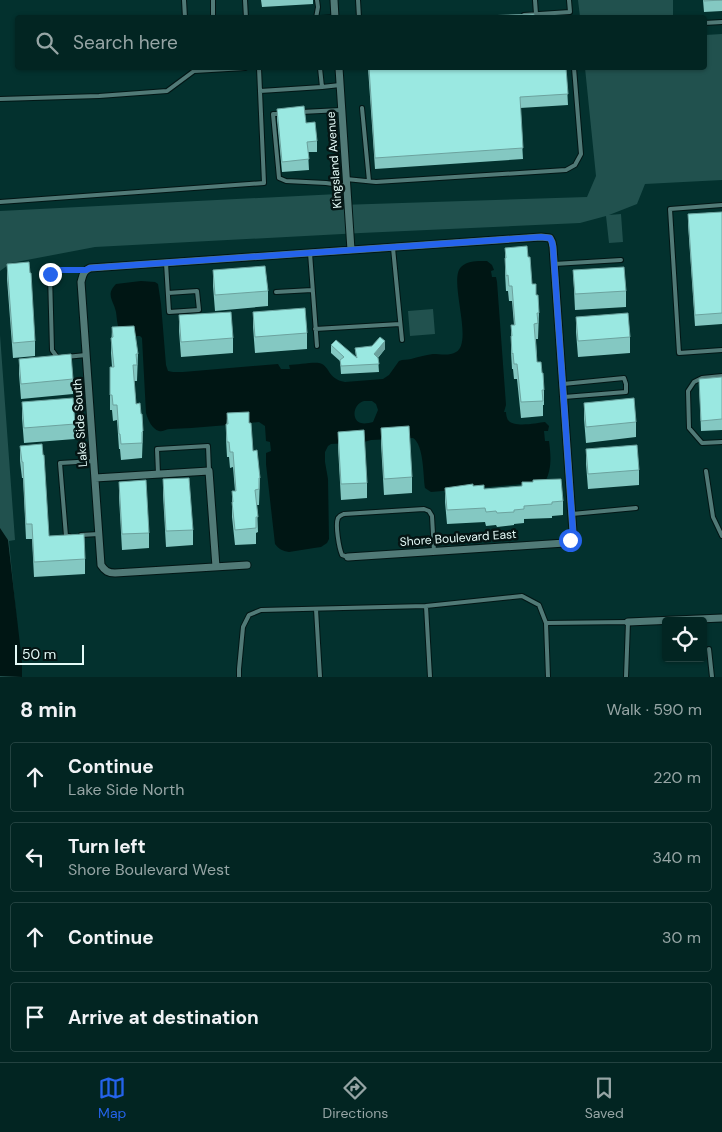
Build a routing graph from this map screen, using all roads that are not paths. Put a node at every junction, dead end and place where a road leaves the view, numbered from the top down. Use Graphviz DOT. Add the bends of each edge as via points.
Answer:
graph roads {
  1 [pos="184,0"];
  2 [pos="213,0"];
  3 [pos="245,0"];
  4 [pos="318,0"];
  5 [pos="334,0"];
  6 [pos="358,0"];
  7 [pos="535,0"];
  8 [pos="569,0"];
  9 [pos="570,12"];
  10 [pos="536,14"];
  11 [pos="185,15"];
  12 [pos="213,15"];
  13 [pos="246,15"];
  14 [pos="317,15"];
  15 [pos="335,15"];
  16 [pos="359,15"];
  17 [pos="517,15"];
  18 [pos="722,22"];
  19 [pos="707,23"];
  20 [pos="188,70"];
  21 [pos="211,70"];
  22 [pos="259,70"];
  23 [pos="320,70"];
  24 [pos="338,70"];
  25 [pos="574,70"];
  26 [pos="188,75"];
  27 [pos="340,85"];
  28 [pos="322,87"];
  29 [pos="260,91"];
  30 [pos="0,99"];
  31 [pos="362,108"];
  32 [pos="342,110"];
  33 [pos="369,181"];
  34 [pos="347,183"];
  35 [pos="0,202"];
  36 [pos="722,205"];
  37 [pos="392,247"];
  38 [pos="351,250"];
  39 [pos="310,253"];
  40 [pos="621,260"];
  41 [pos="166,263"];
  42 [pos="554,264"];
  43 [pos="85,271"];
  44 [pos="312,290"];
  45 [pos="276,292"];
  46 [pos="168,293"];
  47 [pos="400,324"];
  48 [pos="315,329"];
  49 [pos="402,340"];
  50 [pos="316,346"];
  51 [pos="722,350"];
  52 [pos="86,355"];
  53 [pos="722,376"];
  54 [pos="563,384"];
  55 [pos="564,397"];
  56 [pos="722,442"];
  57 [pos="94,461"];
  58 [pos="209,470"];
  59 [pos="706,471"];
  60 [pos="158,474"];
  61 [pos="95,478"];
  62 [pos="636,508"];
  63 [pos="572,514"];
  64 [pos="99,534"];
  65 [pos="722,536"];
  66 [pos="434,552"];
  67 [pos="348,557"];
  68 [pos="247,565"];
  69 [pos="216,567"];
  70 [pos="426,606"];
  71 [pos="316,608"];
  72 [pos="722,618"];
  73 [pos="628,622"];
  74 [pos="546,623"];
  75 [pos="709,649"];
  76 [pos="239,677"];
  77 [pos="320,677"];
  78 [pos="430,677"];
  79 [pos="548,677"];
  80 [pos="626,677"];
  81 [pos="712,677"];
  1 -- 11 [label="lane"];
  2 -- 12 [label="lane"];
  3 -- 13 [label="lane"];
  4 -- 14 [label="lane"];
  5 -- 15 [label="street"];
  6 -- 16 [label="lane"];
  7 -- 10 [label="lane"];
  8 -- 9 [label="lane"];
  9 -- 10 [label="lane"];
  10 -- 17 [label="lane"];
  18 -- 19 [label="lane"];
  20 -- 26 [label="lane"];
  21 -- 26 [label="lane" via="194,71"];
  22 -- 29 [label="lane"];
  23 -- 28 [label="lane"];
  24 -- 27 [label="street, Kingsland Avenue"];
  25 -- 33 [label="lane" via="581,154 575,165 566,170"];
  26 -- 30 [label="lane" via="167,91"];
  27 -- 28 [label="lane"];
  27 -- 32 [label="street, Kingsland Avenue"];
  28 -- 29 [label="lane"];
  29 -- 35 [label="lane" via="264,184"];
  31 -- 33 [label="lane"];
  32 -- 34 [label="street, Kingsland Avenue"];
  32 -- 34 [label="lane" via="273,114 278,178 286,182"];
  33 -- 34 [label="lane"];
  34 -- 38 [label="street, Kingsland Avenue"];
  36 -- 51 [label="lane" via="670,209 679,353"];
  37 -- 38 [label="street"];
  37 -- 42 [label="street" via="541,237 550,238 552,242"];
  37 -- 47 [label="lane"];
  38 -- 39 [label="street"];
  39 -- 41 [label="street"];
  39 -- 44 [label="lane"];
  40 -- 42 [label="lane"];
  41 -- 43 [label="street"];
  41 -- 46 [label="lane"];
  42 -- 54 [label="street"];
  43 -- 52 [label="street, Lake Side South" via="81,282"];
  43 -- 52 [label="lane" via="56,270 50,274 52,350 57,357"];
  44 -- 45 [label="lane"];
  44 -- 48 [label="lane"];
  46 -- 46 [label="lane" via="170,312 199,310 197,291"];
  47 -- 48 [label="lane"];
  47 -- 49 [label="lane"];
  48 -- 50 [label="lane"];
  52 -- 57 [label="street, Lake Side South"];
  53 -- 56 [label="lane" via="702,378 688,390 689,428 702,443"];
  54 -- 55 [label="street"];
  54 -- 55 [label="lane" via="624,378 626,384 626,392"];
  55 -- 63 [label="street"];
  57 -- 61 [label="street, Lake Side South"];
  57 -- 64 [label="lane" via="60,463 66,536"];
  58 -- 60 [label="street"];
  58 -- 60 [label="lane" via="208,446 157,449"];
  58 -- 69 [label="street"];
  59 -- 65 [label="lane" via="714,517"];
  60 -- 61 [label="street"];
  61 -- 64 [label="street, Lake Side South"];
  62 -- 63 [label="lane"];
  63 -- 66 [label="street, Shore Boulevard East" via="573,532 570,540 565,542"];
  64 -- 69 [label="street, Lake Side South" via="101,565 109,573"];
  66 -- 67 [label="street, Shore Boulevard East"];
  66 -- 67 [label="lane" via="432,516 424,509 340,516 337,520 340,549 342,555"];
  68 -- 69 [label="street"];
  70 -- 71 [label="lane"];
  70 -- 74 [label="lane" via="522,596 539,605"];
  70 -- 78 [label="lane"];
  71 -- 76 [label="lane" via="261,610 249,615 243,627"];
  71 -- 77 [label="lane"];
  72 -- 73 [label="street"];
  73 -- 74 [label="lane"];
  73 -- 80 [label="lane"];
  74 -- 79 [label="lane"];
  75 -- 81 [label="lane"];
}
